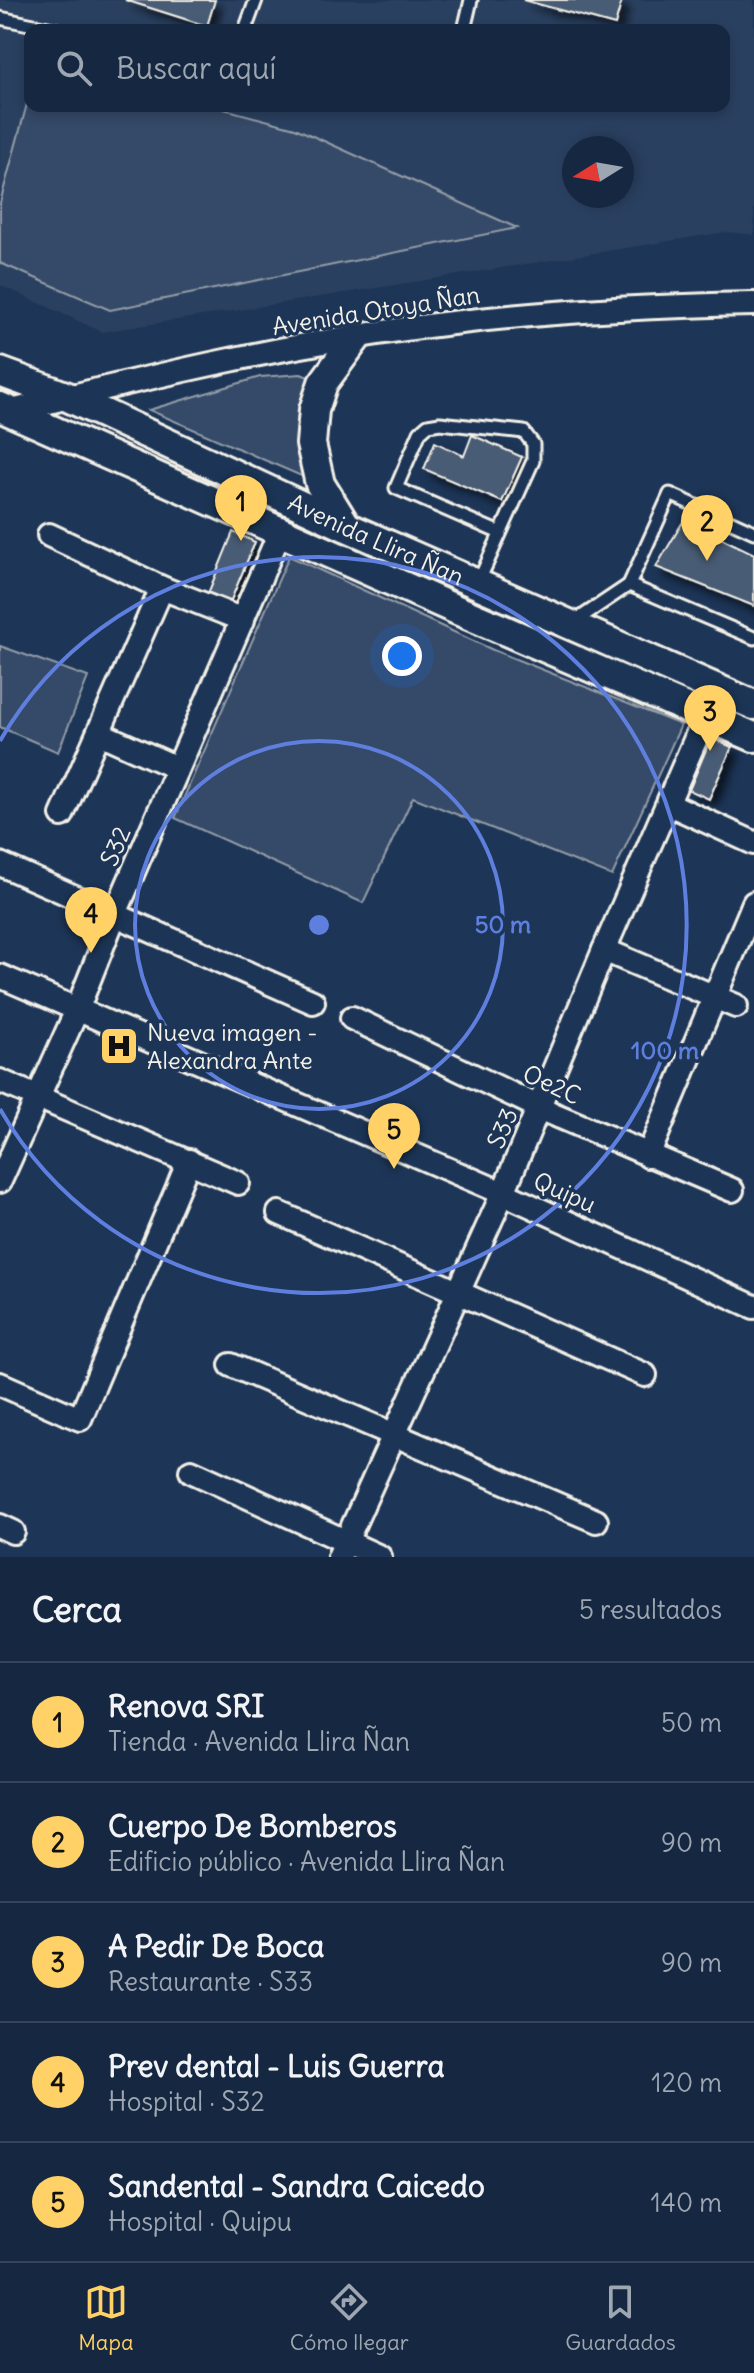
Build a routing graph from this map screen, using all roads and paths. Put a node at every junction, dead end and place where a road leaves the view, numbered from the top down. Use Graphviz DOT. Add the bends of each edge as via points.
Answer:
graph roads {
  1 [pos="256,0"];
  2 [pos="471,0"];
  3 [pos="0,18"];
  4 [pos="29,24"];
  5 [pos="247,24"];
  6 [pos="465,24"];
  7 [pos="754,304"];
  8 [pos="356,338"];
  9 [pos="0,372"];
  10 [pos="68,397"];
  11 [pos="6,409"];
  12 [pos="347,527"];
  13 [pos="280,532"];
  14 [pos="754,532"];
  15 [pos="500,533"];
  16 [pos="49,535"];
  17 [pos="477,584"];
  18 [pos="629,585"];
  19 [pos="162,588"];
  20 [pos="243,620"];
  21 [pos="570,624"];
  22 [pos="754,638"];
  23 [pos="754,705"];
  24 [pos="706,715"];
  25 [pos="99,733"];
  26 [pos="754,737"];
  27 [pos="177,768"];
  28 [pos="669,804"];
  29 [pos="62,815"];
  30 [pos="754,843"];
  31 [pos="0,864"];
  32 [pos="754,903"];
  33 [pos="115,914"];
  34 [pos="604,950"];
  35 [pos="0,976"];
  36 [pos="313,1002"];
  37 [pos="725,1002"];
  38 [pos="77,1010"];
  39 [pos="352,1018"];
  40 [pos="0,1081"];
  41 [pos="38,1097"];
  42 [pos="539,1107"];
  43 [pos="648,1156"];
  44 [pos="189,1161"];
  45 [pos="0,1181"];
  46 [pos="238,1183"];
  47 [pos="732,1190"];
  48 [pos="503,1193"];
  49 [pos="279,1213"];
  50 [pos="456,1292"];
  51 [pos="754,1307"];
  52 [pos="231,1365"];
  53 [pos="645,1375"];
  54 [pos="0,1384"];
  55 [pos="394,1435"];
  56 [pos="191,1471"];
  57 [pos="596,1521"];
  58 [pos="342,1549"];
  59 [pos="380,1557"];
  1 -- 5 [label="lane"];
  2 -- 6 [label="lane"];
  3 -- 4 [label="lane"];
  7 -- 8 [label="street, Avenida Otoya Ñan" via="552,313"];
  8 -- 10 [label="street, Avenida Otoya Ñan"];
  8 -- 12 [label="street" via="323,383 311,444 320,484"];
  9 -- 10 [label="street, Avenida Llira Ñan"];
  10 -- 11 [label="street, Avenida Otoya Ñan"];
  10 -- 12 [label="street, Avenida Llira Ñan"];
  11 -- 13 [label="street, Avenida Llira Ñan"];
  12 -- 17 [label="street, Avenida Llira Ñan"];
  13 -- 20 [label="street, S32"];
  13 -- 24 [label="street, Avenida Llira Ñan"];
  14 -- 18 [label="lane" via="670,494"];
  15 -- 15 [label="lane" via="533,461 533,444 524,432 428,425 396,488"];
  15 -- 17 [label="lane"];
  16 -- 19 [label="street"];
  17 -- 21 [label="street, Avenida Llira Ñan"];
  18 -- 21 [label="lane"];
  18 -- 22 [label="lane"];
  19 -- 20 [label="street"];
  19 -- 25 [label="street"];
  20 -- 27 [label="street, S32"];
  21 -- 23 [label="street, Avenida Llira Ñan"];
  24 -- 26 [label="street, Avenida Llira Ñan"];
  24 -- 28 [label="street, S33"];
  25 -- 27 [label="street"];
  25 -- 29 [label="street"];
  27 -- 33 [label="street, S32"];
  28 -- 30 [label="street"];
  28 -- 34 [label="street, S33"];
  31 -- 33 [label="street"];
  32 -- 37 [label="street"];
  33 -- 36 [label="street"];
  33 -- 38 [label="street, S32"];
  34 -- 37 [label="street"];
  34 -- 42 [label="street, S33"];
  35 -- 38 [label="street, Quipu"];
  37 -- 43 [label="street"];
  38 -- 41 [label="street, S32"];
  38 -- 48 [label="street, Quipu"];
  39 -- 42 [label="street, Oe2C"];
  40 -- 41 [label="street"];
  41 -- 44 [label="street"];
  41 -- 45 [label="street, S32"];
  42 -- 43 [label="street, Oe2C"];
  42 -- 48 [label="street, S33"];
  43 -- 47 [label="street, Oe2C"];
  44 -- 46 [label="street"];
  44 -- 54 [label="street" via="80,1419"];
  48 -- 50 [label="street, S33"];
  48 -- 51 [label="street, Quipu"];
  49 -- 50 [label="street"];
  50 -- 53 [label="street"];
  50 -- 55 [label="street, S33"];
  52 -- 55 [label="street"];
  55 -- 57 [label="street"];
  55 -- 58 [label="street, S33"];
  56 -- 58 [label="street"];
  58 -- 59 [label="street"];
}
